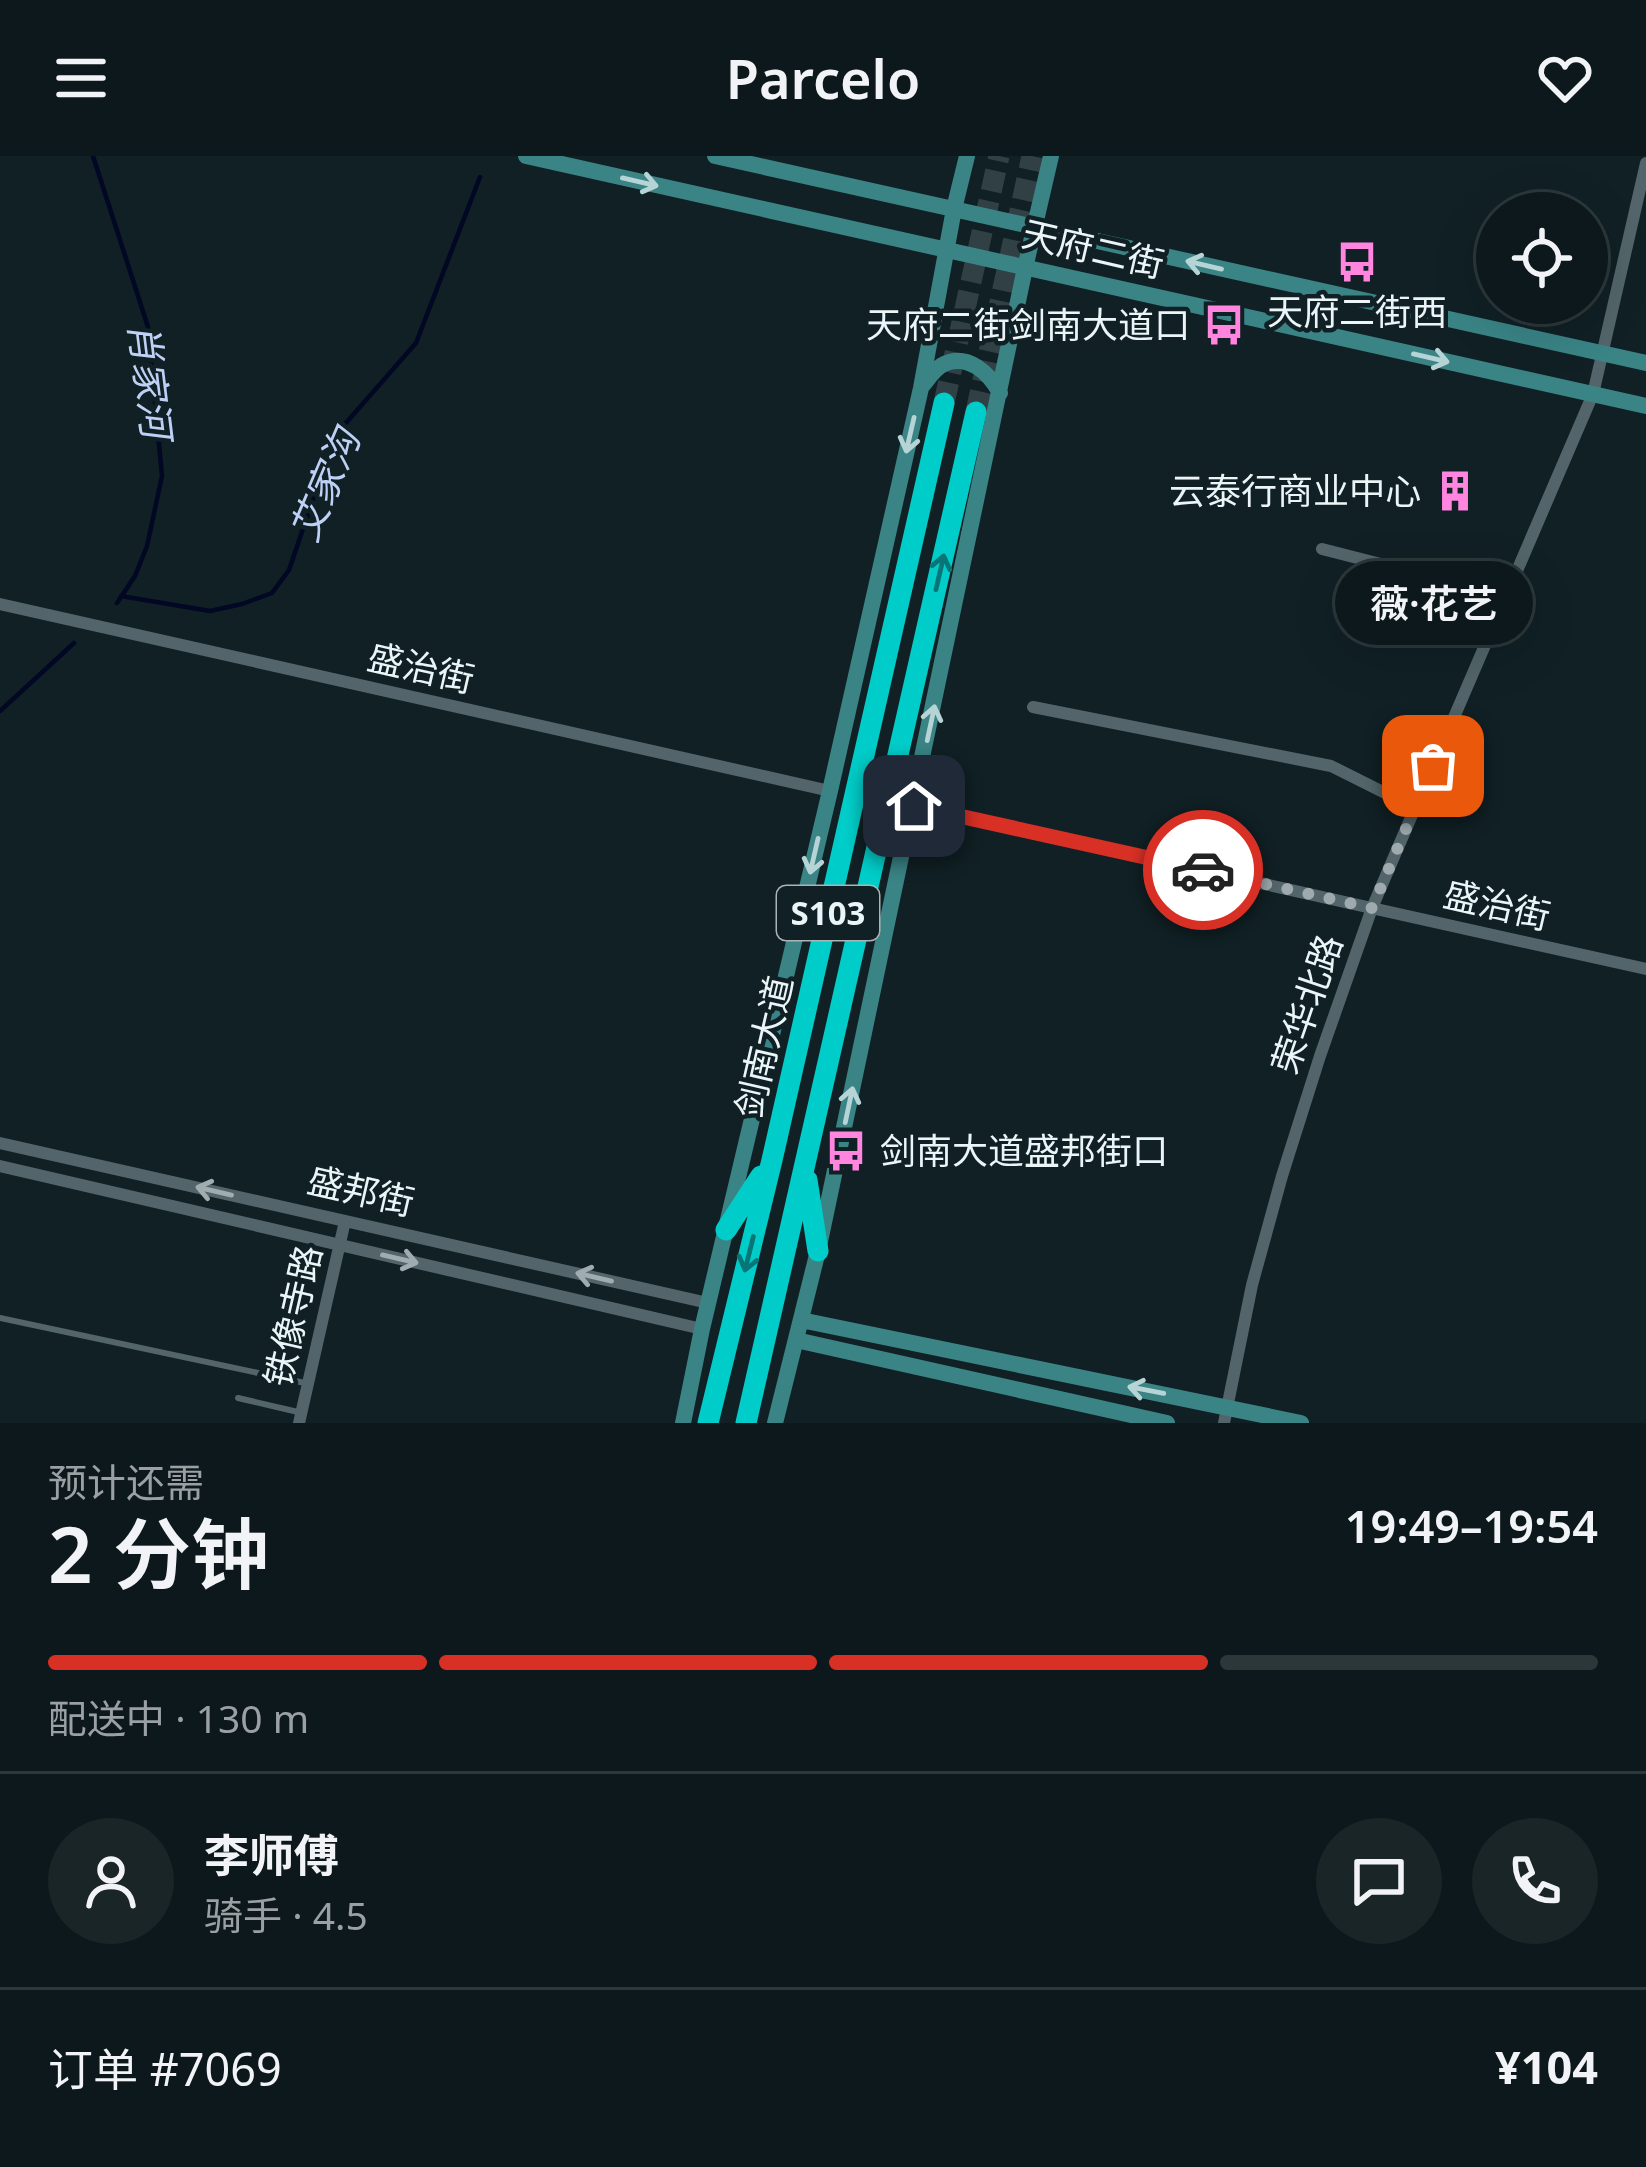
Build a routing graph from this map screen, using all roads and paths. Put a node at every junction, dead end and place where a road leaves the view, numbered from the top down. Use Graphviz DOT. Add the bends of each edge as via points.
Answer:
graph roads {
  1 [pos="526,156"];
  2 [pos="715,156"];
  3 [pos="967,156"];
  4 [pos="1051,156"];
  5 [pos="1646,163"];
  6 [pos="954,209"];
  7 [pos="1035,227"];
  8 [pos="949,250"];
  9 [pos="1025,268"];
  10 [pos="1602,353"];
  11 [pos="1646,363"];
  12 [pos="921,388"];
  13 [pos="1000,393"];
  14 [pos="1593,394"];
  15 [pos="944,403"];
  16 [pos="1646,406"];
  17 [pos="976,412"];
  18 [pos="1322,549"];
  19 [pos="1506,596"];
  20 [pos="0,604"];
  21 [pos="1033,707"];
  22 [pos="830,791"];
  23 [pos="914,806"];
  24 [pos="1415,808"];
  25 [pos="1372,908"];
  26 [pos="1646,969"];
  27 [pos="0,1143"];
  28 [pos="772,1160"];
  29 [pos="0,1166"];
  30 [pos="804,1167"];
  31 [pos="345,1221"];
  32 [pos="726,1230"];
  33 [pos="340,1246"];
  34 [pos="818,1251"];
  35 [pos="708,1303"];
  36 [pos="0,1318"];
  37 [pos="801,1321"];
  38 [pos="702,1329"];
  39 [pos="796,1340"];
  40 [pos="309,1384"];
  41 [pos="238,1398"];
  42 [pos="1226,1414"];
  43 [pos="300,1418"];
  44 [pos="683,1423"];
  45 [pos="708,1423"];
  46 [pos="746,1423"];
  47 [pos="775,1423"];
  48 [pos="1167,1423"];
  49 [pos="1301,1423"];
  1 -- 8 [label="main road, 天府二街, one-way"];
  2 -- 6 [label="main road, 天府二街"];
  3 -- 6 [label="main road"];
  4 -- 7 [label="main road"];
  5 -- 10 [label="street, 荣华北路"];
  6 -- 7 [label="main road, 天府二街"];
  6 -- 8 [label="main road"];
  7 -- 9 [label="main road"];
  10 -- 7 [label="main road, 天府二街, one-way"];
  8 -- 9 [label="main road, 天府二街"];
  8 -- 12 [label="main road"];
  9 -- 13 [label="main road"];
  9 -- 14 [label="main road, 天府二街, one-way"];
  10 -- 11 [label="main road, 天府二街"];
  10 -- 14 [label="street, 荣华北路"];
  12 -- 13 [label="main road" via="940,365 958,360 981,368"];
  12 -- 22 [label="main road, one-way"];
  23 -- 13 [label="main road, one-way"];
  14 -- 16 [label="main road, 天府二街"];
  14 -- 19 [label="street, 荣华北路"];
  15 -- 28 [label="highway, 剑南大道 / S103"];
  30 -- 17 [label="highway, 剑南大道 / S103, one-way"];
  18 -- 19 [label="street"];
  19 -- 24 [label="street, 荣华北路"];
  20 -- 22 [label="street, 盛治街"];
  21 -- 24 [label="street" via="1331,766"];
  22 -- 32 [label="main road, one-way"];
  23 -- 25 [label="street, 盛治街"];
  34 -- 23 [label="main road, one-way"];
  24 -- 25 [label="street, 荣华北路"];
  25 -- 26 [label="street, 盛治街"];
  25 -- 42 [label="street, 荣华北路" via="1282,1175"];
  31 -- 27 [label="street, 盛邦街, one-way"];
  28 -- 32 [label="highway"];
  28 -- 45 [label="highway, 剑南大道 / S103, one-way"];
  29 -- 33 [label="street, 盛邦街"];
  30 -- 34 [label="highway"];
  30 -- 46 [label="highway, 剑南大道 / S103"];
  31 -- 33 [label="street, 铁像寺路"];
  35 -- 31 [label="street, 盛邦街, one-way"];
  32 -- 35 [label="main road"];
  33 -- 38 [label="street, 盛邦街, one-way"];
  33 -- 40 [label="street, 铁像寺路"];
  34 -- 37 [label="main road"];
  35 -- 38 [label="main road"];
  36 -- 40 [label="lane"];
  37 -- 39 [label="main road"];
  42 -- 37 [label="main road, one-way"];
  38 -- 44 [label="main road"];
  39 -- 47 [label="main road"];
  39 -- 48 [label="main road"];
  40 -- 43 [label="street, 铁像寺路"];
  41 -- 43 [label="lane"];
  42 -- 49 [label="main road"];
}
